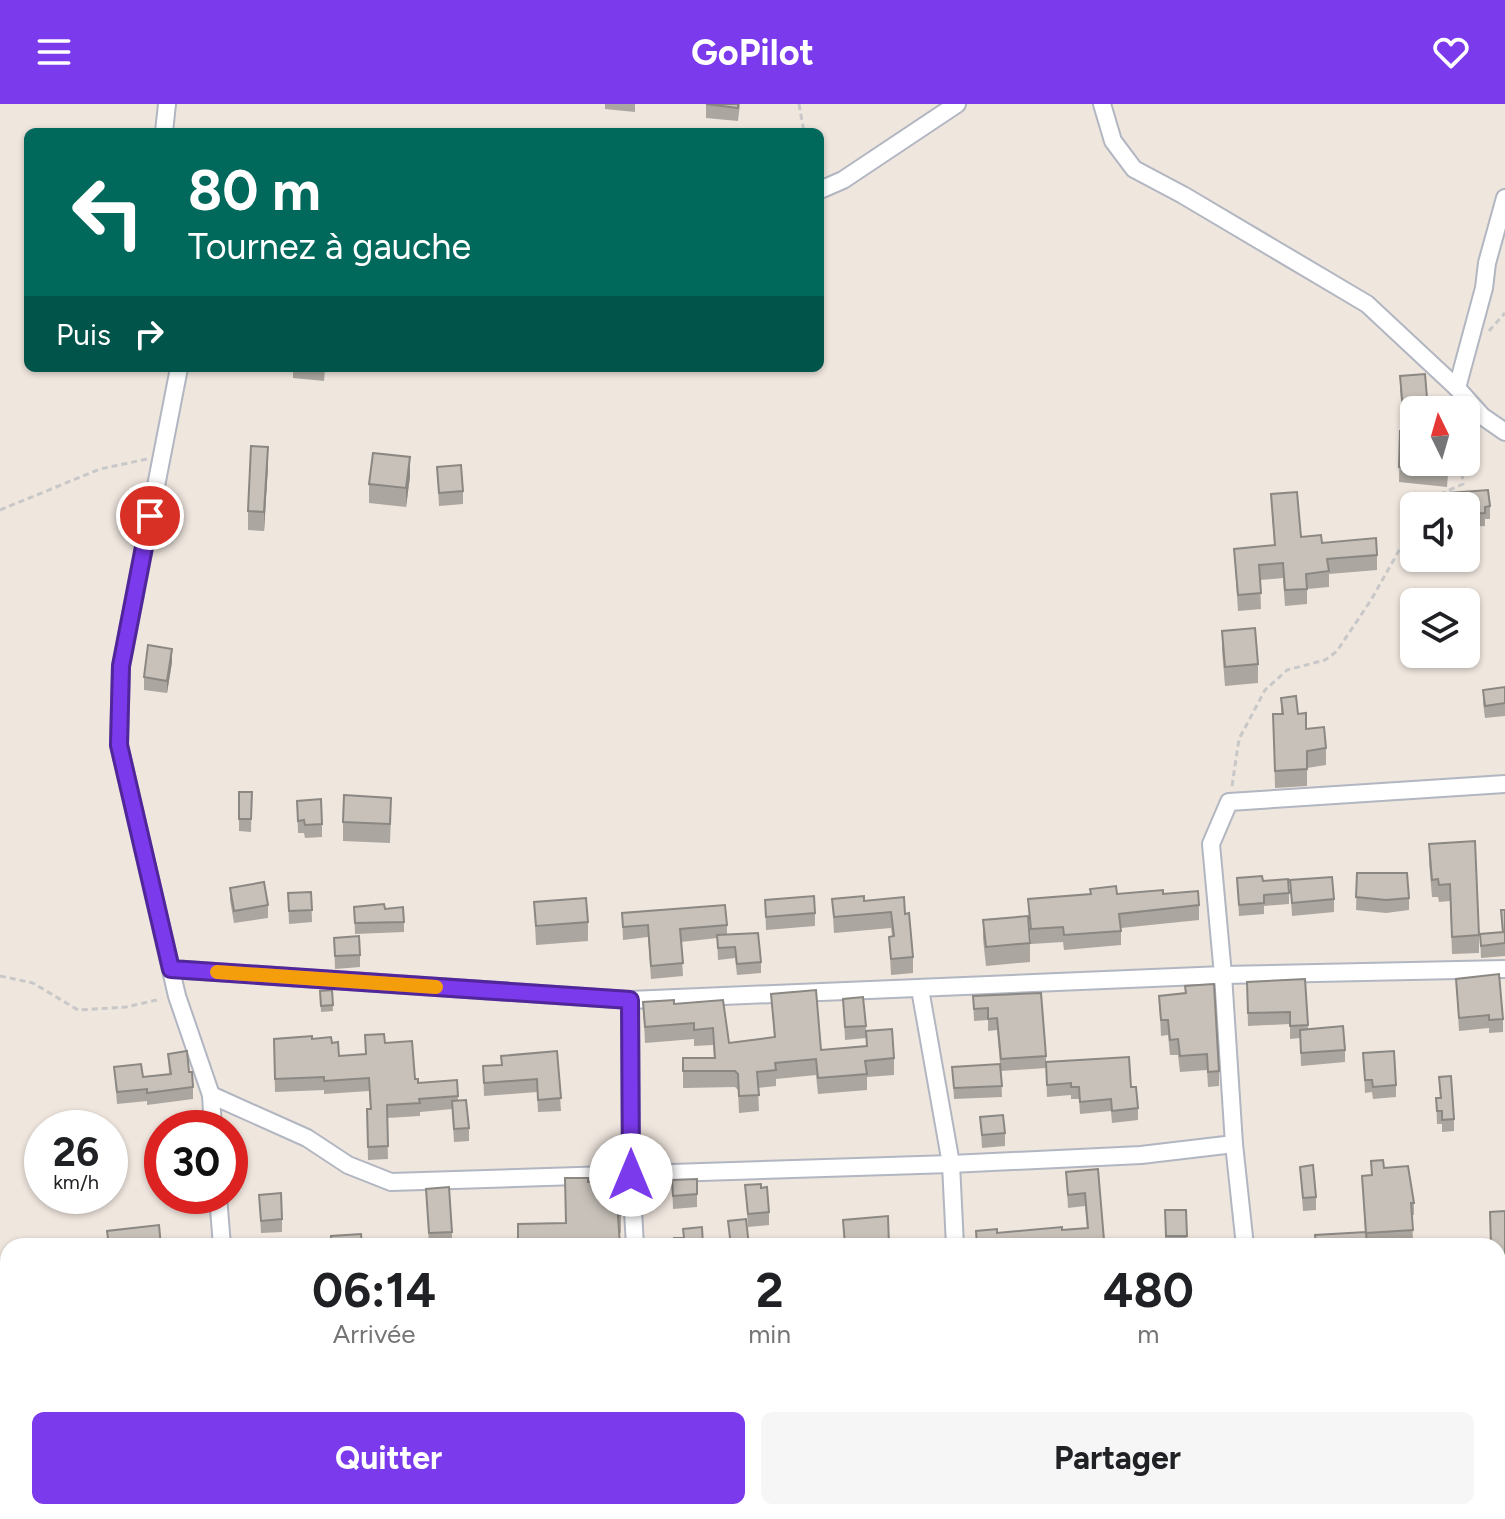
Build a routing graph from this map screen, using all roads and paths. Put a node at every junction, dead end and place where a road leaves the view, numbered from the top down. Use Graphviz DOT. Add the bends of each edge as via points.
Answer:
graph roads {
  1 [pos="167,104"];
  2 [pos="799,104"];
  3 [pos="957,104"];
  4 [pos="1102,104"];
  5 [pos="164,128"];
  6 [pos="803,128"];
  7 [pos="824,188"];
  8 [pos="1505,198"];
  9 [pos="178,372"];
  10 [pos="1457,388"];
  11 [pos="1505,432"];
  12 [pos="162,455"];
  13 [pos="1462,476"];
  14 [pos="1445,492"];
  15 [pos="0,510"];
  16 [pos="1400,549"];
  17 [pos="1505,784"];
  18 [pos="1229,802"];
  19 [pos="171,969"];
  20 [pos="1505,969"];
  21 [pos="1223,975"];
  22 [pos="0,976"];
  23 [pos="920,989"];
  24 [pos="177,996"];
  25 [pos="630,1000"];
  26 [pos="211,1095"];
  27 [pos="212,1110"];
  28 [pos="1234,1144"];
  29 [pos="951,1164"];
  30 [pos="631,1175"];
  31 [pos="219,1214"];
  32 [pos="221,1238"];
  33 [pos="635,1238"];
  34 [pos="955,1238"];
  35 [pos="1244,1238"];
  1 -- 5 [label="street"];
  2 -- 6 [label="path"];
  3 -- 7 [label="street"];
  4 -- 10 [label="street" via="1113,141 1134,169 1367,304"];
  8 -- 10 [label="street"];
  9 -- 12 [label="street"];
  10 -- 11 [label="street"];
  12 -- 15 [label="path" via="100,469"];
  12 -- 19 [label="street" via="121,666 119,745"];
  13 -- 14 [label="path" via="1463,484"];
  16 -- 18 [label="path" via="1337,651 1325,660 1287,670 1265,690 1239,739"];
  17 -- 18 [label="street"];
  18 -- 21 [label="street" via="1211,844"];
  19 -- 24 [label="street"];
  19 -- 25 [label="street"];
  20 -- 21 [label="street"];
  21 -- 23 [label="street"];
  21 -- 28 [label="street"];
  22 -- 24 [label="path" via="33,983 78,1010"];
  23 -- 25 [label="street"];
  23 -- 29 [label="street"];
  24 -- 26 [label="street"];
  25 -- 30 [label="street"];
  26 -- 27 [label="street"];
  26 -- 30 [label="street" via="391,1182"];
  28 -- 29 [label="street" via="1141,1155"];
  28 -- 35 [label="street"];
  29 -- 30 [label="street"];
  29 -- 34 [label="street"];
  30 -- 33 [label="street"];
  31 -- 32 [label="street"];
}
